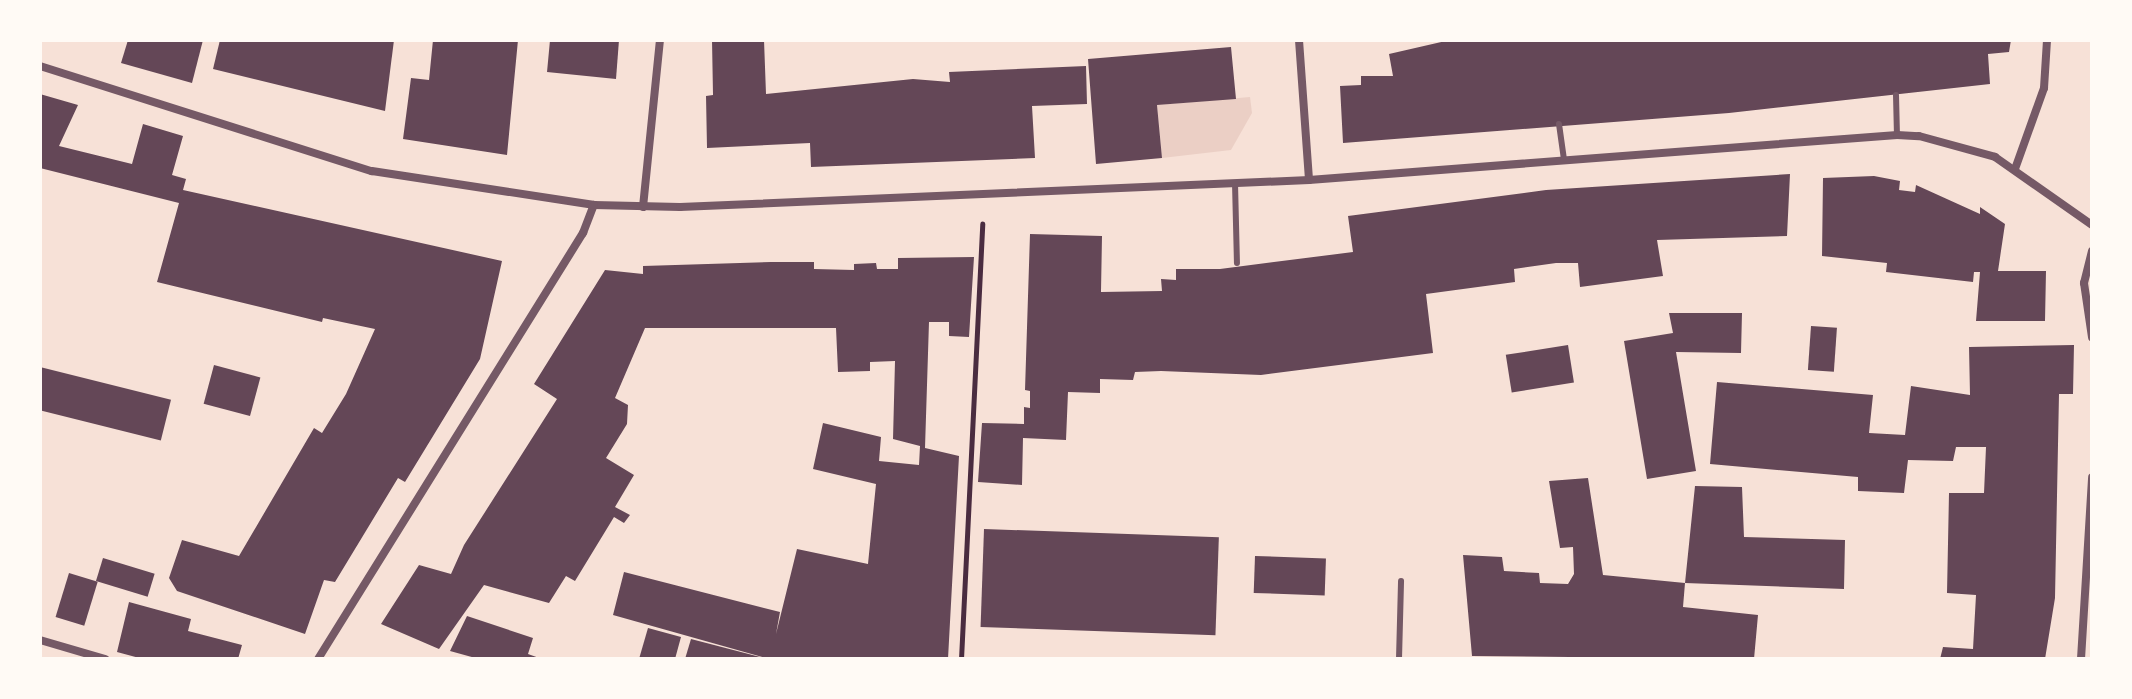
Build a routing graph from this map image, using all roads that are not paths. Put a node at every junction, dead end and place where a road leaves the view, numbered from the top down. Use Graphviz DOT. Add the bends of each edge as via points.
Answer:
graph roads {
  1 [pos="660,40"];
  2 [pos="1299,40"];
  3 [pos="2047,40"];
  4 [pos="40,66"];
  5 [pos="1896,95"];
  6 [pos="1559,124"];
  7 [pos="1897,135"];
  8 [pos="1564,161"];
  9 [pos="2015,169"];
  10 [pos="1309,180"];
  11 [pos="1235,183"];
  12 [pos="594,205"];
  13 [pos="643,207"];
  14 [pos="2092,225"];
  15 [pos="2092,251"];
  16 [pos="1237,263"];
  17 [pos="2092,337"];
  18 [pos="2092,477"];
  19 [pos="1401,581"];
  20 [pos="40,640"];
  21 [pos="105,659"];
  22 [pos="318,659"];
  23 [pos="1399,659"];
  24 [pos="2081,659"];
  1 -- 13 [label="street"];
  2 -- 10 [label="street"];
  3 -- 9 [label="street" via="2044,88"];
  4 -- 12 [label="street" via="372,171"];
  5 -- 7 [label="lane"];
  6 -- 8 [label="lane"];
  7 -- 8 [label="street"];
  7 -- 9 [label="street" via="1995,157"];
  8 -- 10 [label="street"];
  9 -- 14 [label="street"];
  10 -- 11 [label="street"];
  11 -- 13 [label="street"];
  11 -- 16 [label="lane"];
  12 -- 13 [label="street"];
  12 -- 22 [label="street" via="559,273"];
  15 -- 17 [label="street" via="2084,283"];
  18 -- 24 [label="street"];
  19 -- 23 [label="lane"];
  20 -- 21 [label="street"];
}
